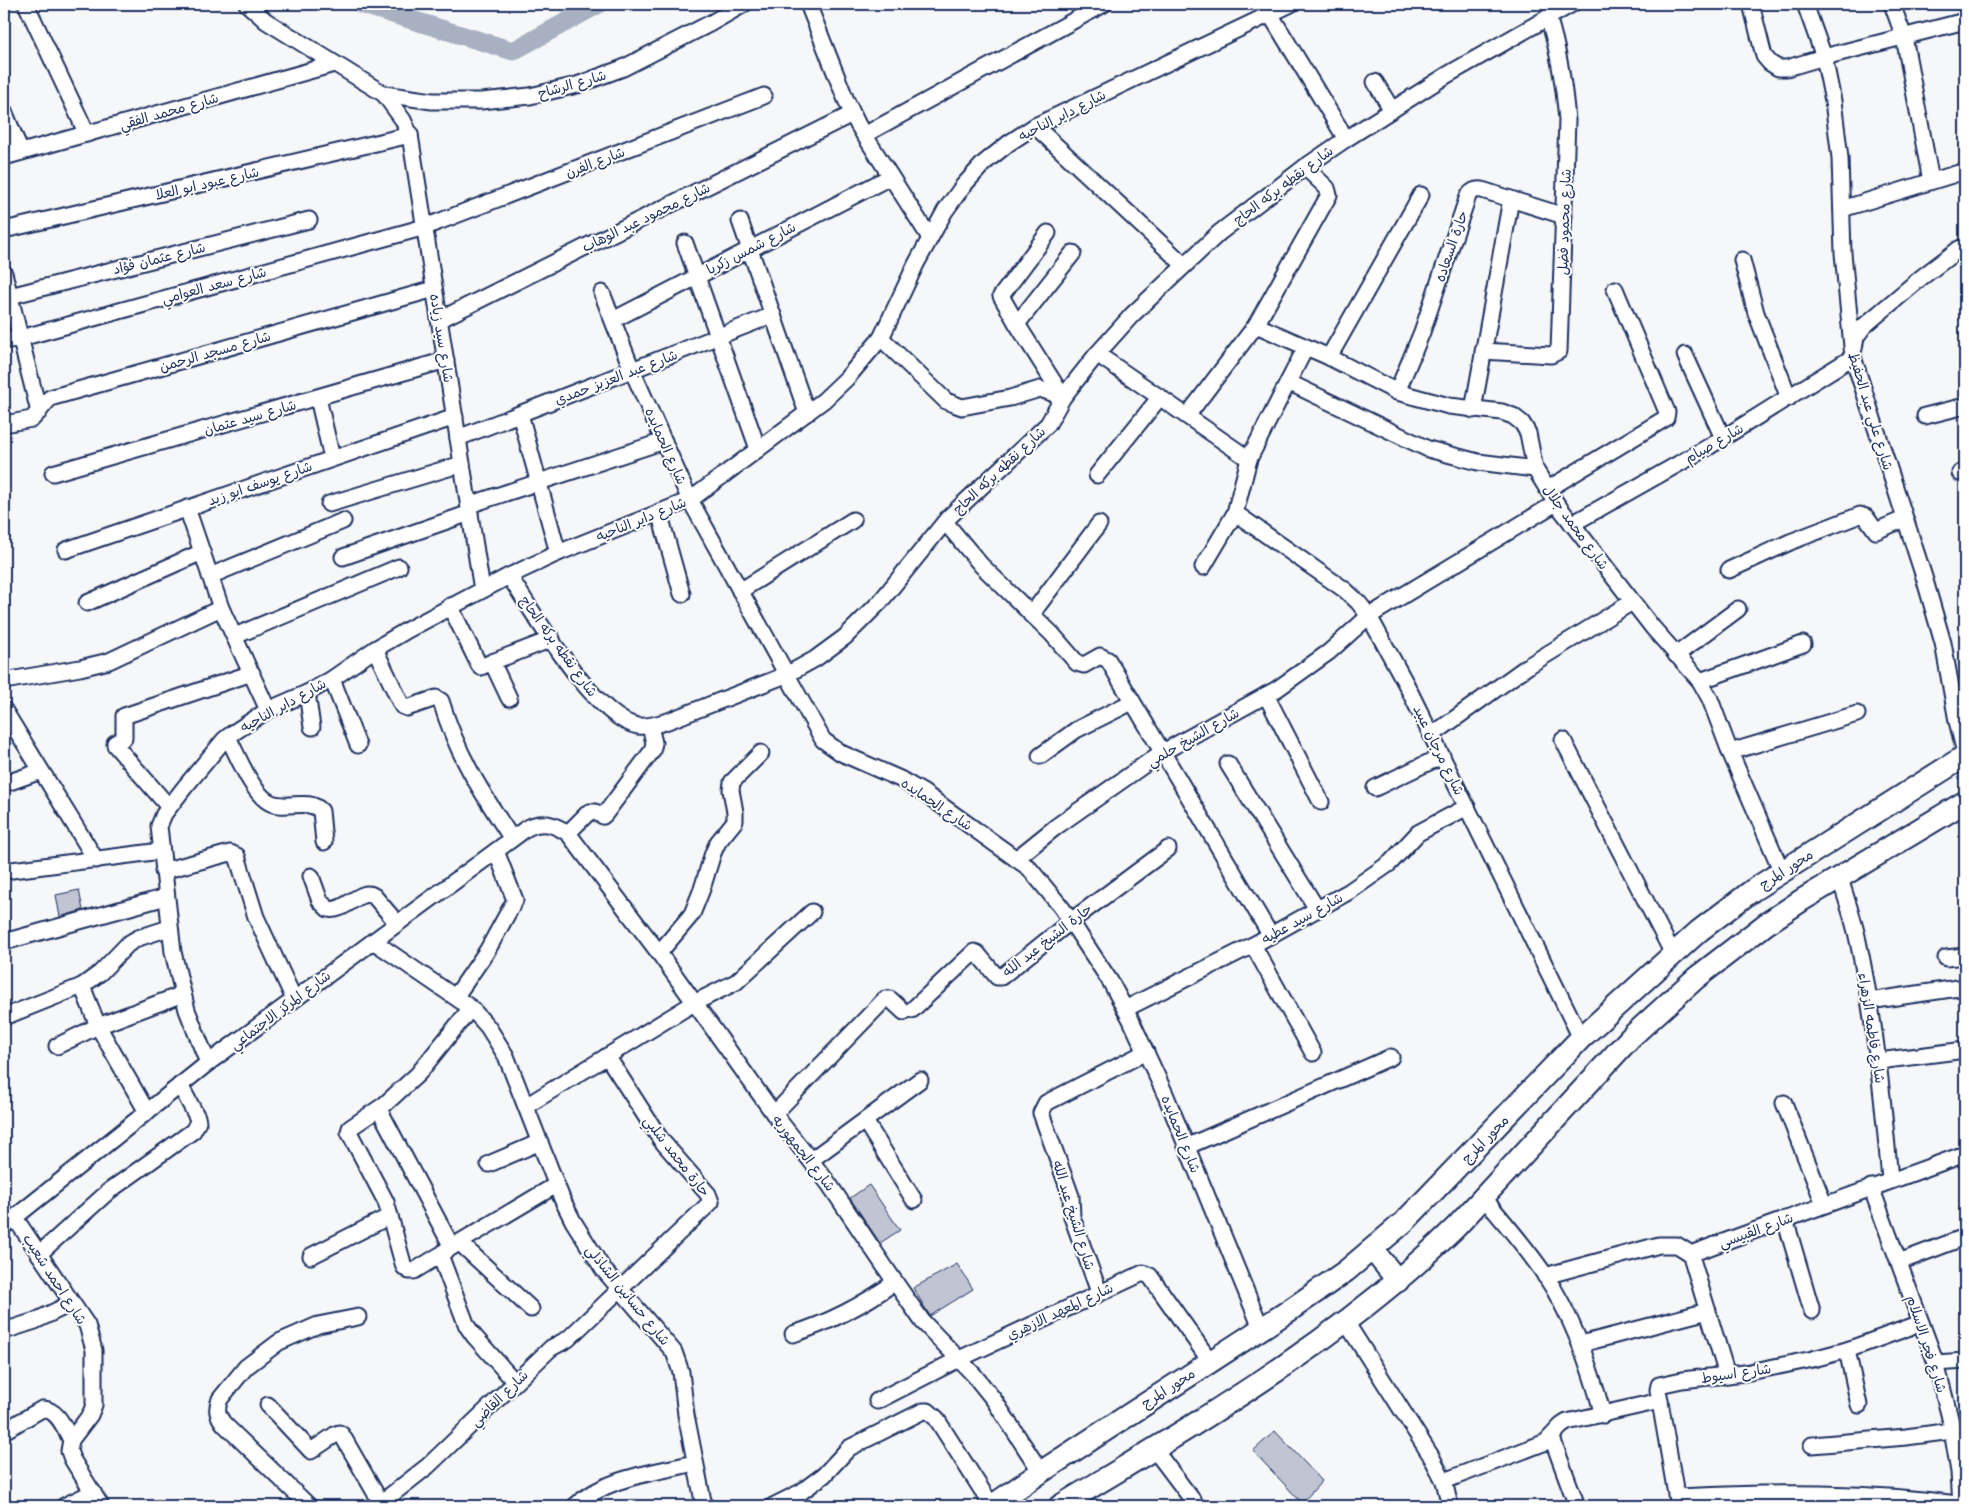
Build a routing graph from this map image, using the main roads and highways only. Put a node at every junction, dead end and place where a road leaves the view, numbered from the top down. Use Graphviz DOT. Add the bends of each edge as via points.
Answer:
graph roads {
  1 [pos="1965,754"];
  2 [pos="1965,802"];
  3 [pos="1373,1250"];
  4 [pos="1398,1281"];
  5 [pos="992,1506"];
  6 [pos="1060,1506"];
  1 -- 3 [label="main road, محور المرج" via="1726,910 1673,954 1581,1038 1434,1194"];
  2 -- 4 [label="main road" via="1766,924 1663,1006 1428,1255"];
  3 -- 4 [label="main road"];
  3 -- 5 [label="main road, محور المرج" via="1318,1291"];
  4 -- 6 [label="main road" via="1252,1388"];
}
